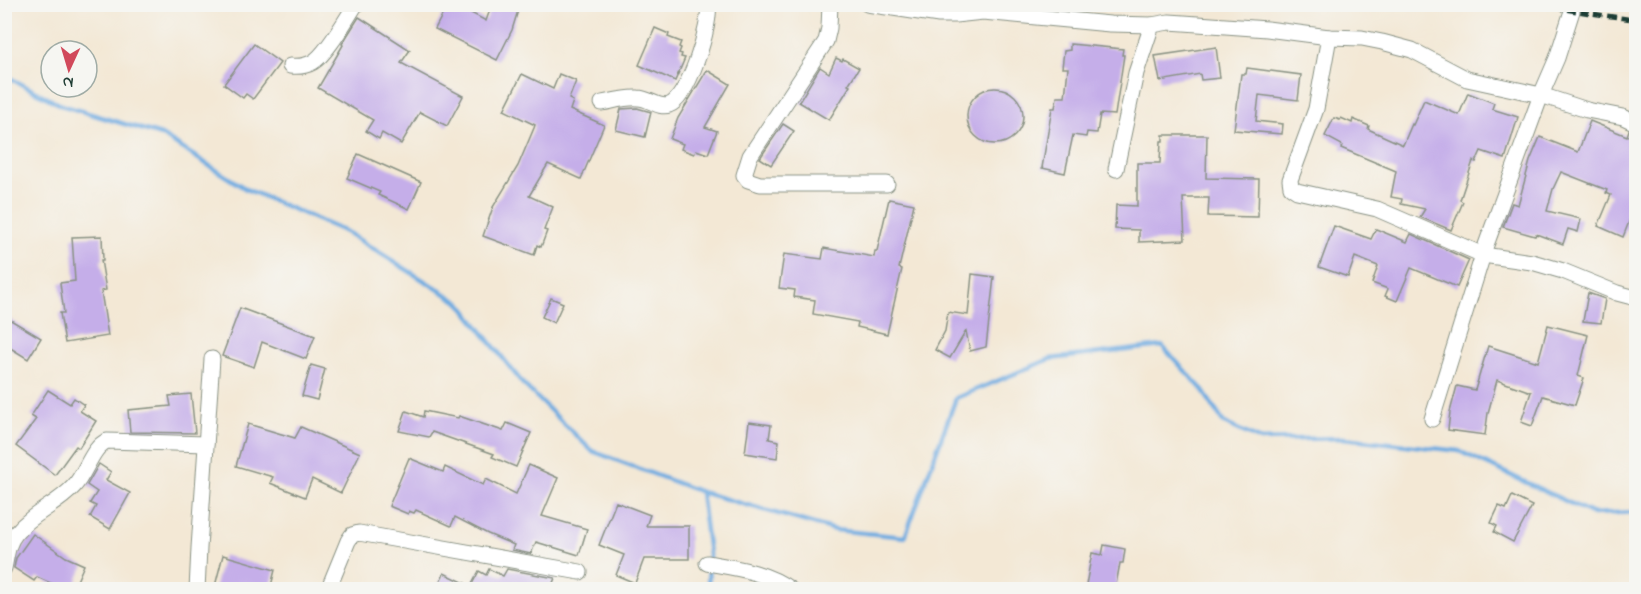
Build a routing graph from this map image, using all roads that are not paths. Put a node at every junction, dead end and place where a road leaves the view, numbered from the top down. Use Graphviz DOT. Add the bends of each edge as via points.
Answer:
graph roads {
  1 [pos="356,4"];
  2 [pos="708,4"];
  3 [pos="830,4"];
  4 [pos="867,4"];
  5 [pos="1572,4"];
  6 [pos="1152,25"];
  7 [pos="1329,37"];
  8 [pos="290,66"];
  9 [pos="1541,95"];
  10 [pos="602,103"];
  11 [pos="1632,119"];
  12 [pos="1116,169"];
  13 [pos="886,184"];
  14 [pos="1483,255"];
  15 [pos="1636,298"];
  16 [pos="212,359"];
  17 [pos="1432,419"];
  18 [pos="206,444"];
  19 [pos="6,543"];
  20 [pos="707,563"];
  21 [pos="4,568"];
  22 [pos="580,572"];
  23 [pos="197,590"];
  24 [pos="328,590"];
  25 [pos="791,590"];
  1 -- 8 [label="street" via="313,62"];
  2 -- 10 [label="street" via="700,51 677,100 662,106 639,98"];
  3 -- 13 [label="street" via="826,41 750,156 744,175 760,184"];
  4 -- 6 [label="street" via="939,15 983,12"];
  5 -- 9 [label="street" via="1557,58"];
  6 -- 7 [label="street" via="1169,22"];
  6 -- 12 [label="street" via="1136,73"];
  7 -- 9 [label="street" via="1362,38 1412,50 1467,79"];
  7 -- 14 [label="street" via="1316,109 1290,180 1291,187 1377,210"];
  9 -- 11 [label="street"];
  9 -- 14 [label="street"];
  14 -- 15 [label="street" via="1532,262"];
  14 -- 17 [label="street"];
  16 -- 18 [label="street"];
  18 -- 19 [label="street" via="99,444 75,485 25,523"];
  18 -- 23 [label="street"];
  19 -- 21 [label="street"];
  20 -- 25 [label="street" via="742,568"];
  22 -- 24 [label="street" via="358,533 348,542"];
}
